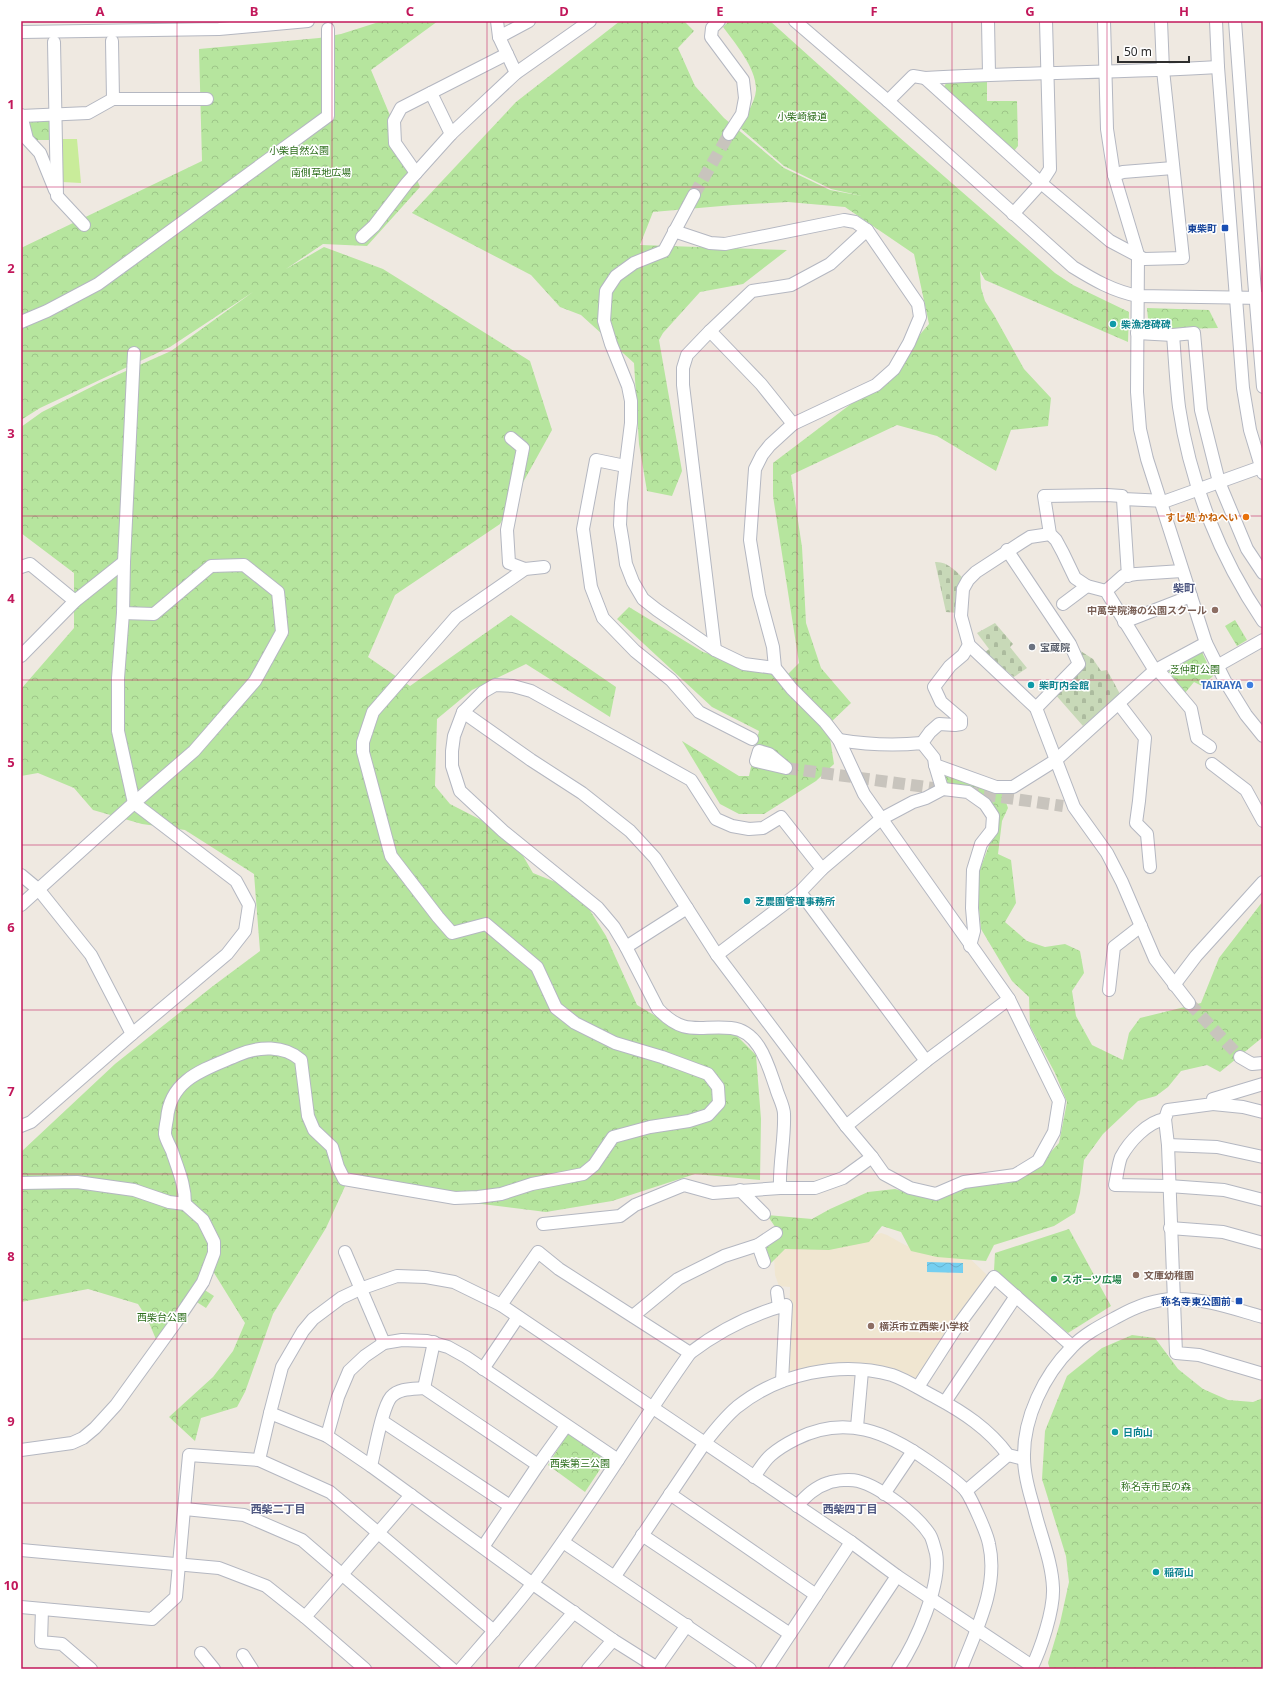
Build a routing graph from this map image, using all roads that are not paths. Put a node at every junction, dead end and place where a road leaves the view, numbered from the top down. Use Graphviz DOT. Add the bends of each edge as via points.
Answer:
graph roads {
  1 [pos="308,21"];
  2 [pos="497,21"];
  3 [pos="529,21"];
  4 [pos="590,21"];
  5 [pos="719,21"];
  6 [pos="795,21"];
  7 [pos="988,21"];
  8 [pos="1046,21"];
  9 [pos="1104,21"];
  10 [pos="1161,21"];
  11 [pos="1216,21"];
  12 [pos="1235,21"];
  13 [pos="328,29"];
  14 [pos="21,32"];
  15 [pos="499,37"];
  16 [pos="112,41"];
  17 [pos="54,42"];
  18 [pos="507,54"];
  19 [pos="1218,67"];
  20 [pos="1163,70"];
  21 [pos="1105,72"];
  22 [pos="516,73"];
  23 [pos="989,74"];
  24 [pos="1048,74"];
  25 [pos="925,78"];
  26 [pos="431,93"];
  27 [pos="113,99"];
  28 [pos="207,99"];
  29 [pos="888,101"];
  30 [pos="57,114"];
  31 [pos="21,115"];
  32 [pos="451,134"];
  33 [pos="729,134"];
  34 [pos="1173,168"];
  35 [pos="416,173"];
  36 [pos="1114,175"];
  37 [pos="1041,183"];
  38 [pos="694,195"];
  39 [pos="57,196"];
  40 [pos="1013,214"];
  41 [pos="84,226"];
  42 [pos="867,230"];
  43 [pos="674,231"];
  44 [pos="362,237"];
  45 [pos="1138,255"];
  46 [pos="1138,296"];
  47 [pos="1235,298"];
  48 [pos="1259,298"];
  49 [pos="21,322"];
  50 [pos="710,331"];
  51 [pos="1137,332"];
  52 [pos="1173,335"];
  53 [pos="134,353"];
  54 [pos="1263,387"];
  55 [pos="1201,410"];
  56 [pos="1181,414"];
  57 [pos="793,424"];
  58 [pos="511,438"];
  59 [pos="625,466"];
  60 [pos="1262,470"];
  61 [pos="1219,482"];
  62 [pos="1198,488"];
  63 [pos="1124,499"];
  64 [pos="1160,502"];
  65 [pos="1050,534"];
  66 [pos="1007,550"];
  67 [pos="124,562"];
  68 [pos="21,567"];
  69 [pos="544,567"];
  70 [pos="524,569"];
  71 [pos="1182,571"];
  72 [pos="1263,573"];
  73 [pos="1128,576"];
  74 [pos="1087,586"];
  75 [pos="1106,591"];
  76 [pos="1192,596"];
  77 [pos="75,601"];
  78 [pos="1063,604"];
  79 [pos="123,613"];
  80 [pos="1263,621"];
  81 [pos="1124,622"];
  82 [pos="1263,640"];
  83 [pos="1206,643"];
  84 [pos="969,645"];
  85 [pos="715,650"];
  86 [pos="21,656"];
  87 [pos="1217,666"];
  88 [pos="775,668"];
  89 [pos="1158,670"];
  90 [pos="1119,704"];
  91 [pos="1036,708"];
  92 [pos="463,712"];
  93 [pos="1263,736"];
  94 [pos="752,739"];
  95 [pos="839,740"];
  96 [pos="922,743"];
  97 [pos="1210,747"];
  98 [pos="1056,760"];
  99 [pos="935,764"];
  100 [pos="1212,764"];
  101 [pos="943,789"];
  102 [pos="134,803"];
  103 [pos="881,819"];
  104 [pos="1263,821"];
  105 [pos="1150,867"];
  106 [pos="822,869"];
  107 [pos="21,875"];
  108 [pos="1263,882"];
  109 [pos="39,890"];
  110 [pos="800,892"];
  111 [pos="21,905"];
  112 [pos="687,908"];
  113 [pos="1141,926"];
  114 [pos="970,946"];
  115 [pos="626,947"];
  116 [pos="717,955"];
  117 [pos="1174,985"];
  118 [pos="1109,990"];
  119 [pos="1009,999"];
  120 [pos="1189,1003"];
  121 [pos="132,1034"];
  122 [pos="1240,1057"];
  123 [pos="926,1061"];
  124 [pos="1263,1063"];
  125 [pos="1263,1084"];
  126 [pos="1213,1104"];
  127 [pos="1263,1112"];
  128 [pos="1165,1119"];
  129 [pos="21,1126"];
  130 [pos="846,1126"];
  131 [pos="1168,1145"];
  132 [pos="872,1157"];
  133 [pos="1263,1157"];
  134 [pos="21,1183"];
  135 [pos="1169,1186"];
  136 [pos="780,1188"];
  137 [pos="740,1190"];
  138 [pos="1263,1200"];
  139 [pos="185,1204"];
  140 [pos="764,1214"];
  141 [pos="543,1224"];
  142 [pos="1170,1228"];
  143 [pos="776,1233"];
  144 [pos="1263,1243"];
  145 [pos="758,1245"];
  146 [pos="345,1252"];
  147 [pos="764,1262"];
  148 [pos="360,1289"];
  149 [pos="777,1292"];
  150 [pos="1016,1296"];
  151 [pos="1173,1299"];
  152 [pos="501,1305"];
  153 [pos="779,1307"];
  154 [pos="633,1316"];
  155 [pos="518,1317"];
  156 [pos="1263,1317"];
  157 [pos="434,1342"];
  158 [pos="384,1343"];
  159 [pos="1072,1346"];
  160 [pos="690,1353"];
  161 [pos="484,1369"];
  162 [pos="862,1371"];
  163 [pos="1263,1374"];
  164 [pos="782,1381"];
  165 [pos="918,1387"];
  166 [pos="424,1388"];
  167 [pos="945,1402"];
  168 [pos="651,1408"];
  169 [pos="270,1413"];
  170 [pos="382,1421"];
  171 [pos="566,1426"];
  172 [pos="857,1427"];
  173 [pos="327,1436"];
  174 [pos="704,1444"];
  175 [pos="21,1450"];
  176 [pos="913,1450"];
  177 [pos="1008,1456"];
  178 [pos="1024,1459"];
  179 [pos="259,1460"];
  180 [pos="618,1460"];
  181 [pos="538,1465"];
  182 [pos="371,1466"];
  183 [pos="754,1477"];
  184 [pos="966,1491"];
  185 [pos="670,1494"];
  186 [pos="884,1494"];
  187 [pos="411,1495"];
  188 [pos="510,1506"];
  189 [pos="797,1506"];
  190 [pos="185,1509"];
  191 [pos="378,1532"];
  192 [pos="642,1535"];
  193 [pos="563,1542"];
  194 [pos="851,1542"];
  195 [pos="483,1547"];
  196 [pos="21,1550"];
  197 [pos="178,1565"];
  198 [pos="342,1574"];
  199 [pos="615,1576"];
  200 [pos="897,1576"];
  201 [pos="533,1584"];
  202 [pos="816,1595"];
  203 [pos="931,1598"];
  204 [pos="21,1607"];
  205 [pos="42,1609"];
  206 [pos="574,1612"];
  207 [pos="305,1617"];
  208 [pos="687,1625"];
  209 [pos="976,1629"];
  210 [pos="494,1632"];
  211 [pos="790,1634"];
  212 [pos="613,1640"];
  213 [pos="201,1653"];
  214 [pos="243,1655"];
  215 [pos="1032,1668"];
  216 [pos="92,1669"];
  217 [pos="214,1669"];
  218 [pos="252,1669"];
  219 [pos="365,1669"];
  220 [pos="452,1669"];
  221 [pos="461,1669"];
  222 [pos="525,1669"];
  223 [pos="588,1669"];
  224 [pos="658,1669"];
  225 [pos="750,1669"];
  226 [pos="767,1669"];
  227 [pos="835,1669"];
  228 [pos="898,1669"];
  229 [pos="961,1669"];
  1 -- 14 [label="street" via="219,29"];
  2 -- 15 [label="street"];
  3 -- 15 [label="street"];
  4 -- 22 [label="street"];
  5 -- 33 [label="street" via="712,28 711,37 743,80 745,98 742,114"];
  6 -- 29 [label="street"];
  7 -- 23 [label="street"];
  8 -- 24 [label="street"];
  9 -- 21 [label="street"];
  10 -- 20 [label="street"];
  11 -- 19 [label="street"];
  12 -- 48 [label="street"];
  13 -- 49 [label="street" via="328,116 98,284"];
  15 -- 18 [label="street"];
  16 -- 27 [label="street"];
  17 -- 30 [label="street"];
  18 -- 22 [label="street"];
  18 -- 26 [label="street"];
  19 -- 20 [label="street"];
  19 -- 47 [label="street"];
  20 -- 21 [label="street"];
  20 -- 34 [label="street"];
  21 -- 24 [label="street"];
  21 -- 36 [label="street" via="1107,129"];
  22 -- 32 [label="street"];
  23 -- 24 [label="street"];
  23 -- 25 [label="street"];
  24 -- 37 [label="street" via="1050,168"];
  25 -- 29 [label="street" via="913,76"];
  25 -- 37 [label="street"];
  26 -- 32 [label="street"];
  26 -- 35 [label="street" via="401,108 394,121 395,143"];
  27 -- 28 [label="street"];
  27 -- 30 [label="street" via="88,113"];
  29 -- 40 [label="street"];
  30 -- 31 [label="street"];
  30 -- 39 [label="street"];
  31 -- 39 [label="street" via="27,139 40,153"];
  32 -- 35 [label="street"];
  34 -- 36 [label="street"];
  34 -- 45 [label="street" via="1183,258 1144,259"];
  35 -- 44 [label="street" via="374,226"];
  36 -- 45 [label="street"];
  37 -- 40 [label="street"];
  37 -- 45 [label="street" via="1110,241"];
  38 -- 43 [label="street"];
  39 -- 41 [label="street"];
  40 -- 46 [label="street" via="1073,267 1100,284 1121,293"];
  42 -- 43 [label="street" via="855,222 844,220 725,244 710,243"];
  42 -- 50 [label="street" via="830,264 791,285 752,291"];
  42 -- 57 [label="street" via="912,294 918,304 920,317 894,369 876,385"];
  43 -- 59 [label="street" via="664,251 634,263 616,276 606,291 604,321 631,401 631,423"];
  45 -- 46 [label="street"];
  46 -- 47 [label="street"];
  46 -- 51 [label="street"];
  47 -- 48 [label="street"];
  47 -- 60 [label="street" via="1245,403"];
  48 -- 54 [label="street"];
  50 -- 57 [label="street" via="761,384"];
  50 -- 85 [label="street" via="687,355 683,368 683,385"];
  51 -- 52 [label="street"];
  51 -- 64 [label="street" via="1140,429"];
  52 -- 55 [label="street" via="1194,333"];
  52 -- 56 [label="street"];
  53 -- 67 [label="street"];
  55 -- 56 [label="street"];
  55 -- 61 [label="street"];
  56 -- 62 [label="street"];
  57 -- 88 [label="street" via="762,455 756,469 753,490 750,540 759,595 773,647"];
  58 -- 70 [label="street" via="523,448 507,530 509,563"];
  59 -- 85 [label="street" via="620,524 626,564 633,582 643,599"];
  59 -- 94 [label="street" via="596,460 583,529 591,586 603,618 635,651 671,680 699,712"];
  60 -- 61 [label="street"];
  61 -- 62 [label="street"];
  61 -- 72 [label="street" via="1247,549"];
  62 -- 64 [label="street"];
  62 -- 80 [label="street" via="1222,550"];
  63 -- 64 [label="street"];
  63 -- 65 [label="street" via="1122,496 1107,495 1044,496"];
  63 -- 73 [label="street"];
  64 -- 71 [label="street"];
  65 -- 66 [label="street" via="1030,538"];
  65 -- 74 [label="street" via="1056,540 1075,578"];
  66 -- 84 [label="street" via="976,572 963,589 961,616"];
  66 -- 91 [label="street" via="1070,644 1079,664"];
  67 -- 77 [label="street"];
  67 -- 79 [label="street"];
  68 -- 77 [label="street" via="30,564"];
  69 -- 70 [label="street"];
  70 -- 139 [label="street" via="456,617 373,712 363,742 363,752 391,856 452,933 486,924 537,967 556,1008 575,1023 615,1043 708,1074 718,1087 719,1103 708,1115 613,1137 594,1165 583,1174 532,1184 501,1194 455,1198 344,1179 332,1147 314,1130 308,1116 301,1060 294,1053 285,1050 260,1048 246,1051 202,1071 186,1080 174,1092 167,1112 165,1134 185,1188"];
  71 -- 73 [label="street"];
  71 -- 76 [label="street"];
  73 -- 75 [label="street" via="1123,576"];
  74 -- 75 [label="street"];
  74 -- 78 [label="street"];
  75 -- 81 [label="street"];
  76 -- 81 [label="street"];
  76 -- 83 [label="street"];
  77 -- 86 [label="street"];
  79 -- 102 [label="street" via="118,678 118,731"];
  79 -- 102 [label="street" via="154,614 211,566 244,565 278,592 282,632 255,681 194,751"];
  81 -- 89 [label="street" via="1154,669"];
  82 -- 87 [label="street"];
  83 -- 87 [label="street"];
  83 -- 89 [label="street"];
  84 -- 91 [label="street"];
  84 -- 96 [label="street" via="934,687 940,702 961,719 961,724 939,724"];
  85 -- 88 [label="street" via="744,664"];
  87 -- 93 [label="street" via="1246,715"];
  88 -- 95 [label="street"];
  89 -- 90 [label="street"];
  89 -- 97 [label="street" via="1191,709 1196,738"];
  90 -- 98 [label="street"];
  90 -- 105 [label="street" via="1145,738 1136,823 1147,834"];
  91 -- 98 [label="street"];
  92 -- 106 [label="street" via="483,692 495,685 531,691 691,780 716,819 732,826 749,829 762,828 781,817"];
  92 -- 112 [label="street" via="582,793 630,831 655,858"];
  92 -- 115 [label="street" via="454,736 452,751 452,766 460,791 503,831 598,908"];
  95 -- 96 [label="street" via="893,746"];
  95 -- 103 [label="street" via="864,794"];
  96 -- 99 [label="street" via="934,758"];
  98 -- 99 [label="street" via="1013,787 996,787"];
  98 -- 113 [label="street" via="1068,806 1107,853"];
  99 -- 101 [label="street"];
  100 -- 104 [label="street" via="1246,790"];
  101 -- 103 [label="street"];
  101 -- 114 [label="street" via="968,792 985,804 993,816 992,830 981,844 972,870 974,931"];
  102 -- 109 [label="street"];
  102 -- 121 [label="street" via="236,881 249,904 244,930 227,954"];
  103 -- 106 [label="street"];
  103 -- 114 [label="street"];
  106 -- 110 [label="street"];
  107 -- 109 [label="street"];
  108 -- 117 [label="street" via="1196,956"];
  109 -- 111 [label="street"];
  109 -- 121 [label="street" via="91,955"];
  110 -- 116 [label="street"];
  110 -- 123 [label="street"];
  112 -- 115 [label="street"];
  112 -- 116 [label="street"];
  113 -- 117 [label="street" via="1155,959"];
  113 -- 118 [label="street" via="1114,947"];
  114 -- 119 [label="street"];
  115 -- 136 [label="street" via="658,1009 669,1019 679,1026 692,1029 741,1030 757,1043 784,1113"];
  116 -- 130 [label="street"];
  117 -- 120 [label="street"];
  119 -- 123 [label="street"];
  119 -- 132 [label="street" via="1059,1101 1054,1132 1038,1161 1016,1175 964,1182 936,1194 910,1188 884,1174"];
  121 -- 129 [label="street" via="31,1122"];
  122 -- 124 [label="street" via="1252,1064"];
  123 -- 130 [label="street"];
  125 -- 126 [label="street" via="1213,1099"];
  126 -- 127 [label="street"];
  126 -- 128 [label="street" via="1168,1110"];
  128 -- 131 [label="street"];
  128 -- 135 [label="street" via="1159,1120 1138,1135 1121,1158 1115,1185"];
  130 -- 132 [label="street"];
  131 -- 133 [label="street" via="1217,1147"];
  131 -- 135 [label="street"];
  132 -- 136 [label="street" via="843,1178 814,1188"];
  134 -- 139 [label="street" via="77,1182 134,1190 169,1202"];
  135 -- 138 [label="street" via="1224,1190"];
  135 -- 142 [label="street"];
  136 -- 137 [label="street"];
  137 -- 140 [label="street"];
  137 -- 141 [label="street" via="713,1193 684,1185 635,1205 620,1216"];
  139 -- 175 [label="street" via="203,1220 214,1242 214,1253 203,1282 116,1405 95,1428 72,1443"];
  142 -- 144 [label="street" via="1223,1232"];
  142 -- 151 [label="street"];
  143 -- 145 [label="street"];
  145 -- 147 [label="street"];
  145 -- 154 [label="street" via="724,1256 678,1279"];
  146 -- 148 [label="street"];
  148 -- 152 [label="street" via="397,1276 426,1277 454,1282"];
  148 -- 158 [label="street"];
  148 -- 169 [label="street" via="341,1298 313,1319 304,1331 282,1367"];
  149 -- 153 [label="street"];
  150 -- 159 [label="street"];
  150 -- 165 [label="street" via="994,1277 954,1331"];
  150 -- 167 [label="street"];
  151 -- 156 [label="street" via="1216,1303"];
  151 -- 159 [label="street" via="1150,1302 1128,1311 1100,1326"];
  151 -- 163 [label="street" via="1176,1352 1199,1355"];
  152 -- 154 [label="street" via="538,1252"];
  152 -- 155 [label="street"];
  153 -- 160 [label="street" via="739,1321 713,1335"];
  153 -- 164 [label="street" via="786,1305"];
  154 -- 160 [label="street"];
  155 -- 161 [label="street"];
  155 -- 168 [label="street"];
  157 -- 158 [label="street" via="402,1340"];
  157 -- 161 [label="street" via="448,1347"];
  157 -- 166 [label="street"];
  158 -- 173 [label="street" via="365,1356 350,1371 338,1397"];
  159 -- 178 [label="street" via="1042,1389 1031,1413 1024,1442"];
  160 -- 168 [label="street"];
  161 -- 171 [label="street"];
  162 -- 164 [label="street" via="819,1371"];
  162 -- 165 [label="street" via="891,1375"];
  162 -- 172 [label="street"];
  164 -- 174 [label="street" via="766,1388 736,1408"];
  165 -- 167 [label="street"];
  166 -- 170 [label="street" via="403,1390 392,1396"];
  166 -- 181 [label="street"];
  167 -- 177 [label="street" via="965,1414 1000,1444"];
  168 -- 174 [label="street"];
  168 -- 180 [label="street"];
  169 -- 173 [label="street"];
  169 -- 179 [label="street"];
  170 -- 182 [label="street"];
  170 -- 188 [label="street"];
  171 -- 180 [label="street"];
  171 -- 181 [label="street"];
  172 -- 176 [label="street" via="899,1441"];
  172 -- 183 [label="street" via="836,1427 805,1435 771,1455"];
  173 -- 182 [label="street"];
  174 -- 183 [label="street"];
  174 -- 185 [label="street"];
  176 -- 184 [label="street"];
  176 -- 186 [label="street"];
  177 -- 178 [label="street"];
  177 -- 184 [label="street"];
  178 -- 215 [label="street" via="1027,1482 1050,1566 1053,1588 1051,1612"];
  179 -- 190 [label="street" via="189,1455"];
  179 -- 191 [label="street" via="330,1492"];
  180 -- 193 [label="street"];
  181 -- 188 [label="street"];
  182 -- 187 [label="street"];
  183 -- 189 [label="street"];
  184 -- 209 [label="street" via="983,1526 990,1550 990,1580 986,1602"];
  185 -- 192 [label="street"];
  185 -- 202 [label="street"];
  186 -- 189 [label="street" via="858,1481 828,1482 811,1491"];
  186 -- 203 [label="street" via="909,1512 931,1536 936,1554 937,1574"];
  187 -- 191 [label="street"];
  187 -- 195 [label="street"];
  188 -- 195 [label="street"];
  189 -- 194 [label="street"];
  190 -- 197 [label="street"];
  190 -- 198 [label="street" via="244,1515 302,1540"];
  191 -- 198 [label="street"];
  191 -- 210 [label="street"];
  192 -- 199 [label="street"];
  192 -- 211 [label="street"];
  193 -- 199 [label="street"];
  193 -- 201 [label="street"];
  194 -- 200 [label="street"];
  194 -- 202 [label="street"];
  195 -- 201 [label="street"];
  196 -- 197 [label="street"];
  197 -- 205 [label="street" via="176,1597 152,1619"];
  197 -- 207 [label="street" via="219,1568 266,1586"];
  198 -- 207 [label="street"];
  198 -- 220 [label="street"];
  199 -- 208 [label="street"];
  200 -- 203 [label="street"];
  200 -- 227 [label="street"];
  201 -- 206 [label="street"];
  201 -- 210 [label="street"];
  202 -- 211 [label="street"];
  203 -- 209 [label="street"];
  203 -- 228 [label="street" via="909,1653"];
  204 -- 205 [label="street"];
  205 -- 216 [label="street" via="41,1642 62,1644"];
  206 -- 212 [label="street"];
  206 -- 222 [label="street"];
  207 -- 219 [label="street"];
  208 -- 224 [label="street"];
  208 -- 225 [label="street"];
  209 -- 215 [label="street"];
  209 -- 229 [label="street"];
  210 -- 221 [label="street"];
  211 -- 226 [label="street"];
  212 -- 223 [label="street"];
  212 -- 224 [label="street"];
  213 -- 217 [label="street"];
  214 -- 218 [label="street"];
}
